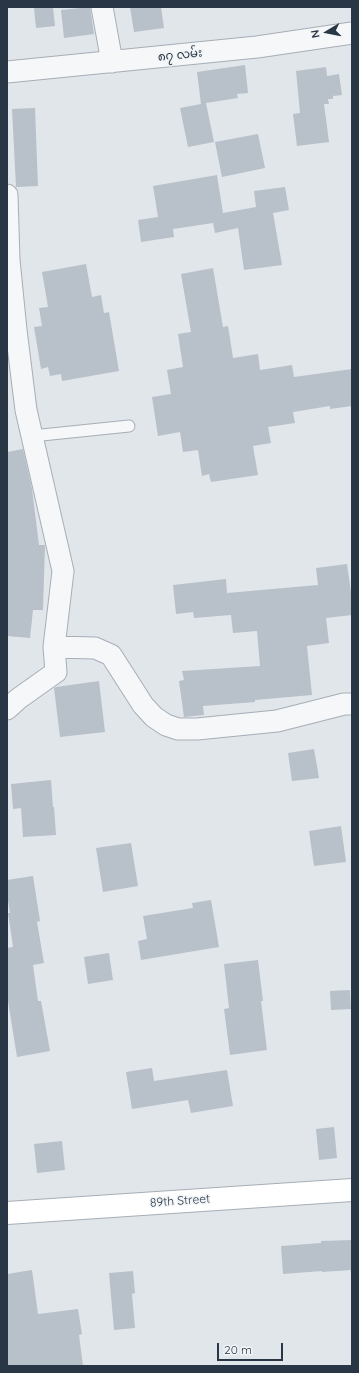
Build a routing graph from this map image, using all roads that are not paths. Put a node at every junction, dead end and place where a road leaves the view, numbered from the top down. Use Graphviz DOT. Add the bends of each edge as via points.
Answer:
graph roads {
  1 [pos="102,7"];
  2 [pos="352,33"];
  3 [pos="112,62"];
  4 [pos="7,72"];
  5 [pos="7,195"];
  6 [pos="129,426"];
  7 [pos="32,436"];
  8 [pos="54,647"];
  9 [pos="352,704"];
  10 [pos="7,709"];
  11 [pos="352,1190"];
  12 [pos="7,1213"];
  1 -- 3 [label="street"];
  2 -- 3 [label="street, ၈၇ လမ်း" via="257,47"];
  3 -- 4 [label="street, ၈၇ လမ်း"];
  5 -- 7 [label="street" via="9,260 16,330 26,410"];
  6 -- 7 [label="lane"];
  7 -- 8 [label="street" via="62,571"];
  8 -- 9 [label="street" via="95,648 110,655 143,705 154,717 178,729 278,721"];
  8 -- 10 [label="street" via="56,672"];
  11 -- 12 [label="main road, 89th Street"];
}
